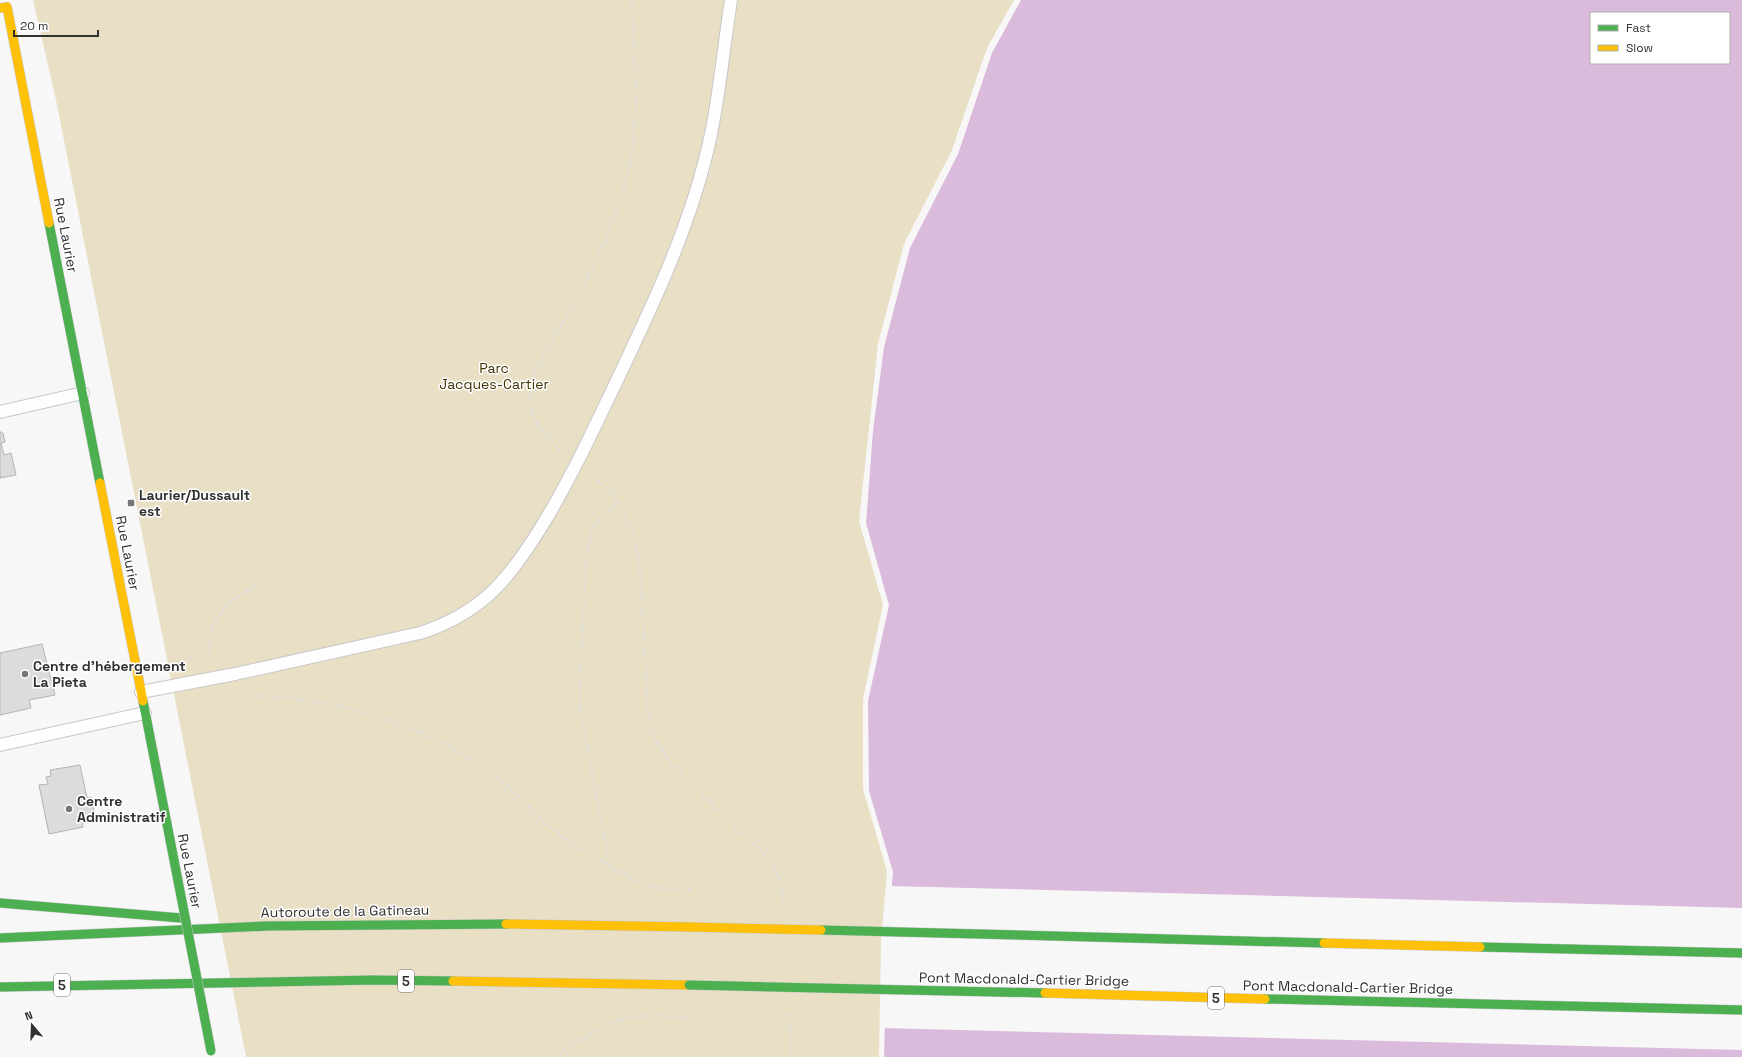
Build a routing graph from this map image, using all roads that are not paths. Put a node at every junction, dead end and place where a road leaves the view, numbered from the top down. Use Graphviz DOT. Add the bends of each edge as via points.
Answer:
graph roads {
  1 [pos="731,0"];
  2 [pos="4,7"];
  3 [pos="83,393"];
  4 [pos="0,412"];
  5 [pos="141,692"];
  6 [pos="145,713"];
  7 [pos="0,745"];
  8 [pos="0,903"];
  9 [pos="268,926"];
  10 [pos="0,938"];
  11 [pos="1742,953"];
  12 [pos="0,987"];
  13 [pos="1742,1010"];
  14 [pos="212,1054"];
  1 -- 5 [label="lane" via="711,135 680,238 577,464 536,535 503,580 471,608 446,623 420,633"];
  2 -- 3 [label="main road, Rue Laurier"];
  3 -- 4 [label="lane"];
  3 -- 5 [label="main road, Rue Laurier"];
  5 -- 6 [label="main road, Rue Laurier"];
  6 -- 7 [label="lane"];
  6 -- 14 [label="main road, Rue Laurier, bridge"];
  8 -- 9 [label="main road"];
  9 -- 10 [label="main road, Autoroute de la Gatineau"];
  9 -- 11 [label="main road, Autoroute de la Gatineau, bridge" via="546,924"];
  12 -- 13 [label="main road, Pont Macdonald-Cartier Bridge / 5, bridge" via="365,980 690,985"];
}
